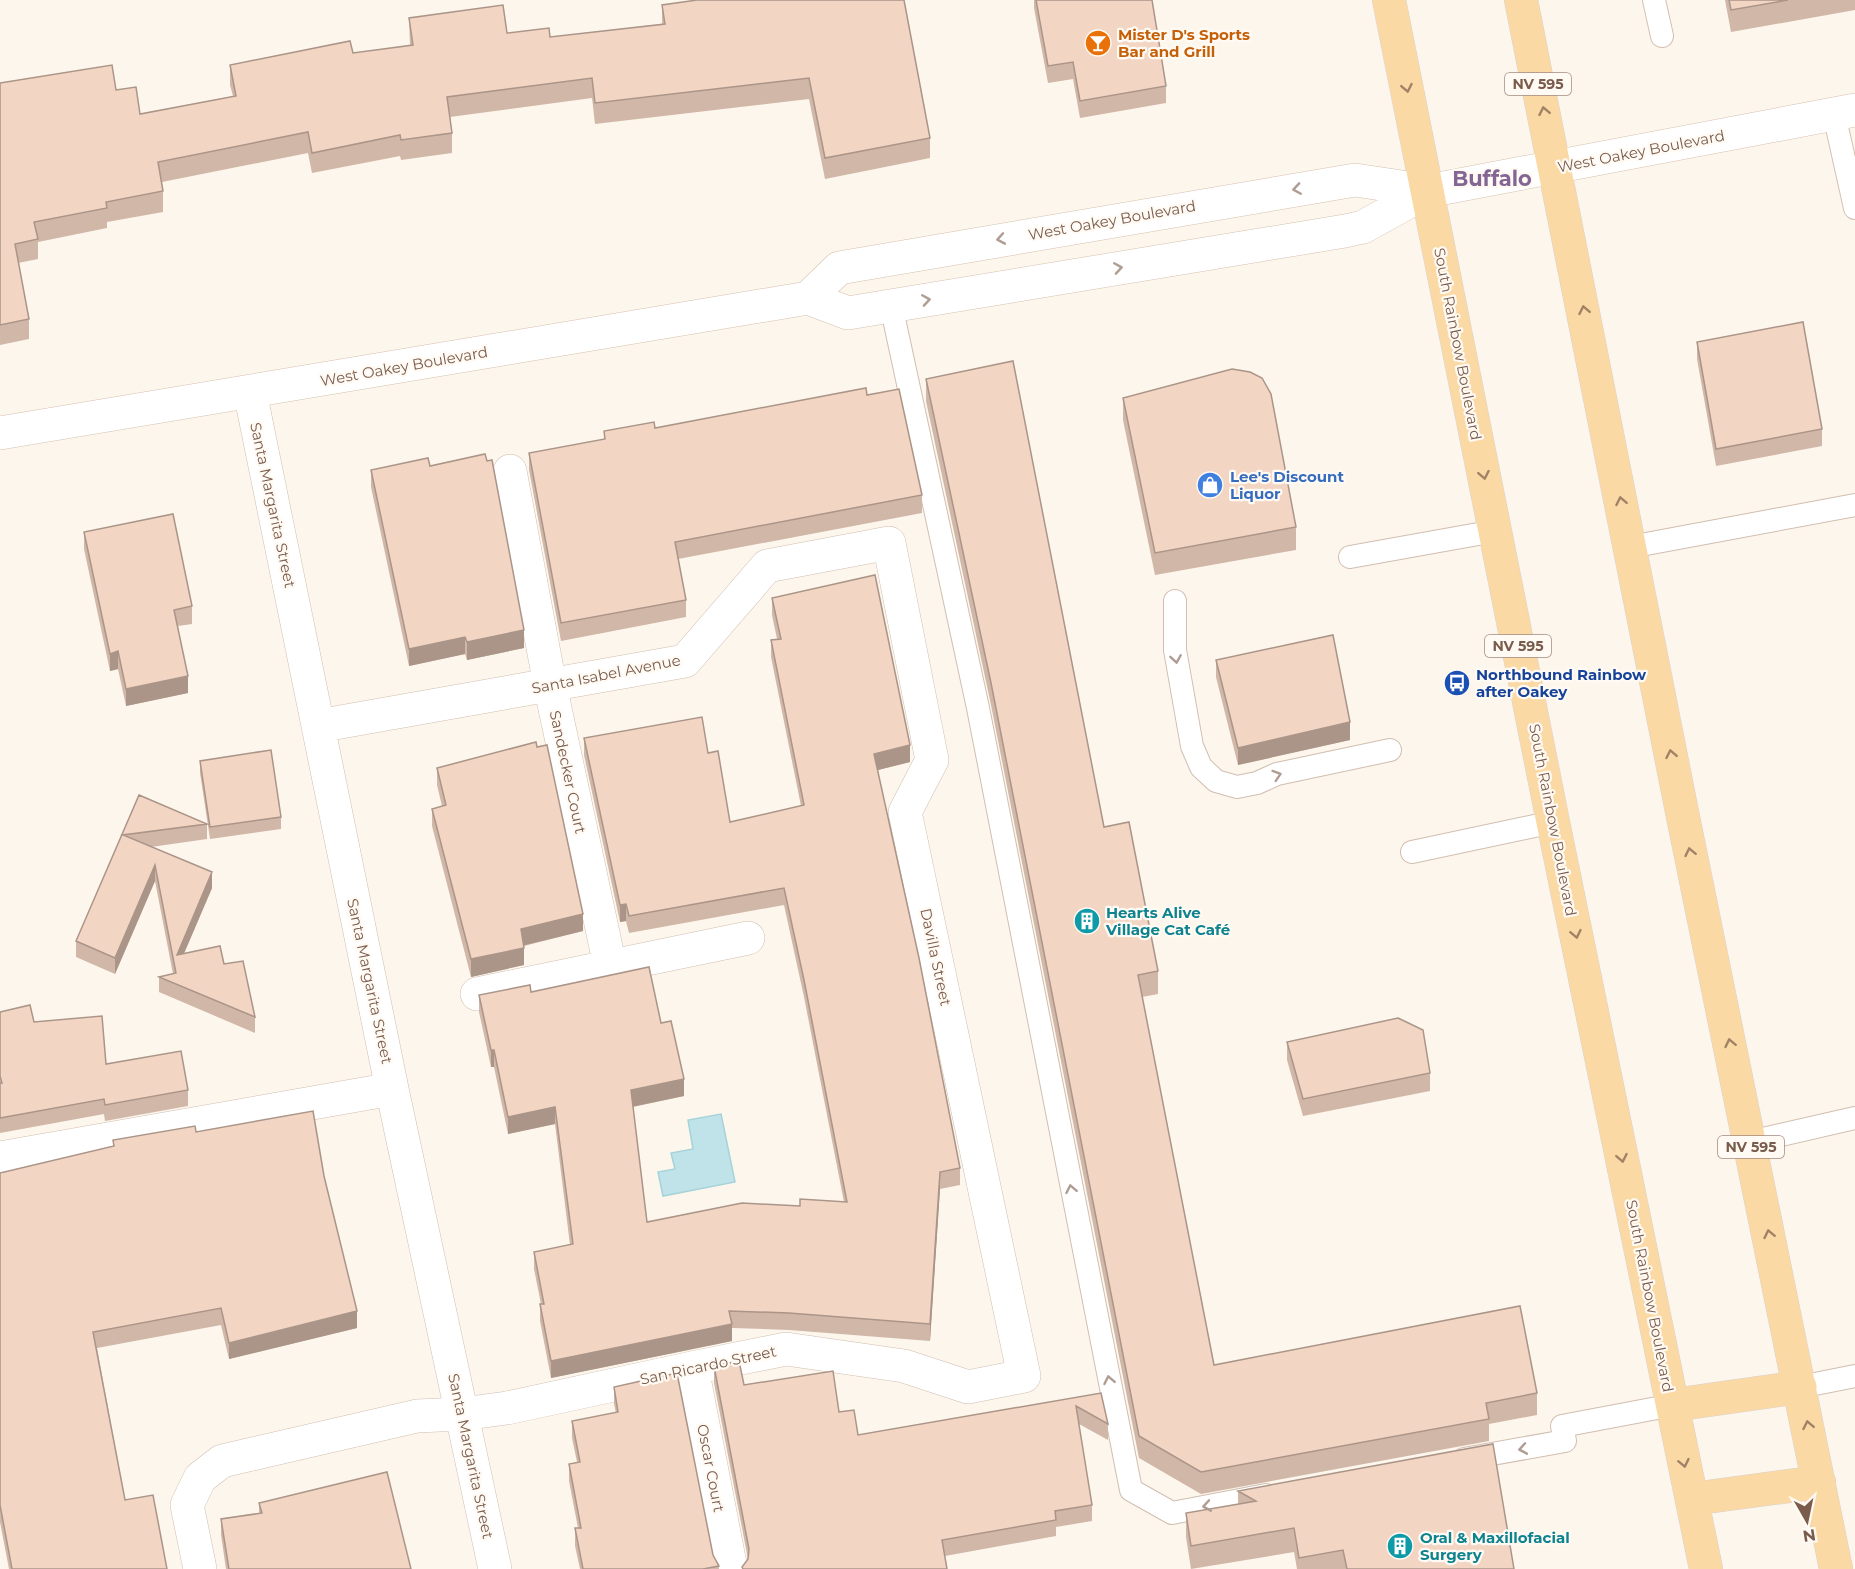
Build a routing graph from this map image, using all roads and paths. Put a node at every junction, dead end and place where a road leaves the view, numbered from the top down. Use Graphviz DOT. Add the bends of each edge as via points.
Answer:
graph roads {
  1 [pos="1389,0"];
  2 [pos="1521,0"];
  3 [pos="1654,0"];
  4 [pos="1662,36"];
  5 [pos="1845,112"];
  6 [pos="1555,168"];
  7 [pos="1428,191"];
  8 [pos="1855,208"];
  9 [pos="808,298"];
  10 [pos="891,305"];
  11 [pos="250,392"];
  12 [pos="0,433"];
  13 [pos="510,471"];
  14 [pos="1855,505"];
  15 [pos="1495,531"];
  16 [pos="889,543"];
  17 [pos="1630,547"];
  18 [pos="1350,557"];
  19 [pos="1175,601"];
  20 [pos="550,685"];
  21 [pos="318,726"];
  22 [pos="1390,750"];
  23 [pos="1553,822"];
  24 [pos="1412,852"];
  25 [pos="748,938"];
  26 [pos="610,966"];
  27 [pos="477,994"];
  28 [pos="392,1089"];
  29 [pos="1855,1118"];
  30 [pos="1750,1142"];
  31 [pos="0,1158"];
  32 [pos="692,1368"];
  33 [pos="1855,1376"];
  34 [pos="1024,1377"];
  35 [pos="1800,1387"];
  36 [pos="1673,1405"];
  37 [pos="462,1414"];
  38 [pos="1438,1464"];
  39 [pos="1819,1482"];
  40 [pos="1287,1492"];
  41 [pos="1692,1499"];
  42 [pos="200,1569"];
  43 [pos="495,1569"];
  44 [pos="731,1569"];
  45 [pos="1706,1569"];
  46 [pos="1836,1569"];
  1 -- 7 [label="main road, South Rainbow Boulevard / NV 595, one-way"];
  6 -- 2 [label="main road, NV 595, one-way"];
  3 -- 4 [label="lane"];
  5 -- 6 [label="street, West Oakey Boulevard"];
  5 -- 8 [label="lane"];
  6 -- 7 [label="street, West Oakey Boulevard"];
  17 -- 6 [label="main road, NV 595, one-way"];
  7 -- 9 [label="street, West Oakey Boulevard, one-way" via="1355,180 1138,216 839,268"];
  10 -- 7 [label="street, West Oakey Boulevard, one-way" via="1363,227"];
  7 -- 15 [label="main road, South Rainbow Boulevard / NV 595, one-way"];
  9 -- 10 [label="street, West Oakey Boulevard" via="848,313"];
  9 -- 11 [label="street, West Oakey Boulevard"];
  40 -- 10 [label="lane, one-way" via="1172,1513 1131,1490 978,708"];
  11 -- 12 [label="street, West Oakey Boulevard"];
  11 -- 21 [label="street, Santa Margarita Street"];
  13 -- 20 [label="street, Sandecker Court"];
  14 -- 17 [label="lane"];
  15 -- 18 [label="lane"];
  15 -- 23 [label="main road, South Rainbow Boulevard / NV 595"];
  16 -- 20 [label="street, Santa Isabel Avenue" via="767,566 685,661"];
  16 -- 34 [label="street, Davilla Street" via="932,760 905,812"];
  30 -- 17 [label="main road, NV 595, one-way"];
  19 -- 22 [label="lane, one-way" via="1175,650 1192,746 1201,767 1216,781 1237,787 1277,774"];
  20 -- 21 [label="street, Santa Isabel Avenue"];
  20 -- 26 [label="street, Sandecker Court"];
  21 -- 28 [label="street, Santa Margarita Street"];
  23 -- 24 [label="lane"];
  23 -- 36 [label="main road, South Rainbow Boulevard / NV 595, one-way"];
  25 -- 26 [label="street"];
  26 -- 27 [label="street"];
  28 -- 31 [label="street"];
  28 -- 37 [label="street, Santa Margarita Street"];
  29 -- 30 [label="lane"];
  35 -- 30 [label="main road, NV 595, one-way"];
  32 -- 34 [label="street, San Ricardo Street" via="786,1349 904,1366 968,1387"];
  32 -- 37 [label="street, San Ricardo Street"];
  32 -- 44 [label="street, Oscar Court"];
  33 -- 35 [label="lane"];
  35 -- 36 [label="main road"];
  39 -- 35 [label="main road, NV 595, one-way"];
  36 -- 38 [label="lane, one-way" via="1562,1426 1565,1441"];
  36 -- 41 [label="main road, South Rainbow Boulevard / NV 595, one-way"];
  37 -- 42 [label="street, San Ricardo Street" via="417,1416 222,1461 200,1478 188,1505"];
  37 -- 43 [label="street, Santa Margarita Street"];
  39 -- 41 [label="main road"];
  39 -- 46 [label="main road, NV 595"];
  41 -- 45 [label="main road, South Rainbow Boulevard / NV 595"];
}
